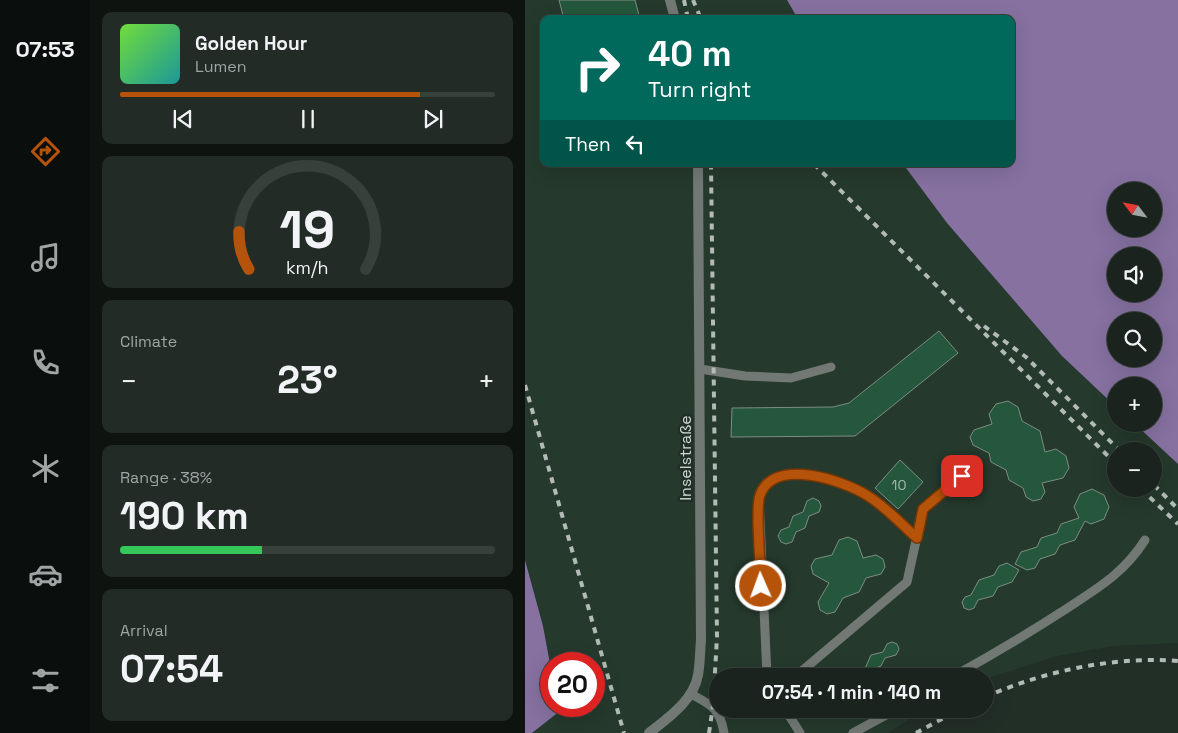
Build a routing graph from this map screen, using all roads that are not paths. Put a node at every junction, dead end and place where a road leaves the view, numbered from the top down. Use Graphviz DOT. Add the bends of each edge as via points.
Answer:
graph roads {
  1 [pos="670,0"];
  2 [pos="674,15"];
  3 [pos="698,167"];
  4 [pos="831,367"];
  5 [pos="700,369"];
  6 [pos="962,476"];
  7 [pos="917,538"];
  8 [pos="1145,540"];
  9 [pos="767,668"];
  10 [pos="805,668"];
  11 [pos="968,668"];
  12 [pos="691,694"];
  13 [pos="709,704"];
  14 [pos="721,718"];
  15 [pos="791,718"];
  16 [pos="880,718"];
  17 [pos="649,733"];
  18 [pos="724,733"];
  19 [pos="800,733"];
  20 [pos="853,733"];
  1 -- 2 [label="street"];
  3 -- 5 [label="street, Inselstraße"];
  4 -- 5 [label="lane" via="791,378 745,376"];
  5 -- 12 [label="street, Inselstraße" via="701,640 698,676"];
  6 -- 7 [label="lane" via="923,509"];
  7 -- 9 [label="lane" via="869,496 853,488 794,473 784,474 766,484 759,497"];
  7 -- 10 [label="lane" via="907,582"];
  8 -- 11 [label="lane" via="1113,578 1030,633"];
  12 -- 13 [label="lane"];
  12 -- 17 [label="street, Inselstraße"];
  14 -- 18 [label="lane"];
  15 -- 19 [label="lane"];
  16 -- 20 [label="lane"];
}
